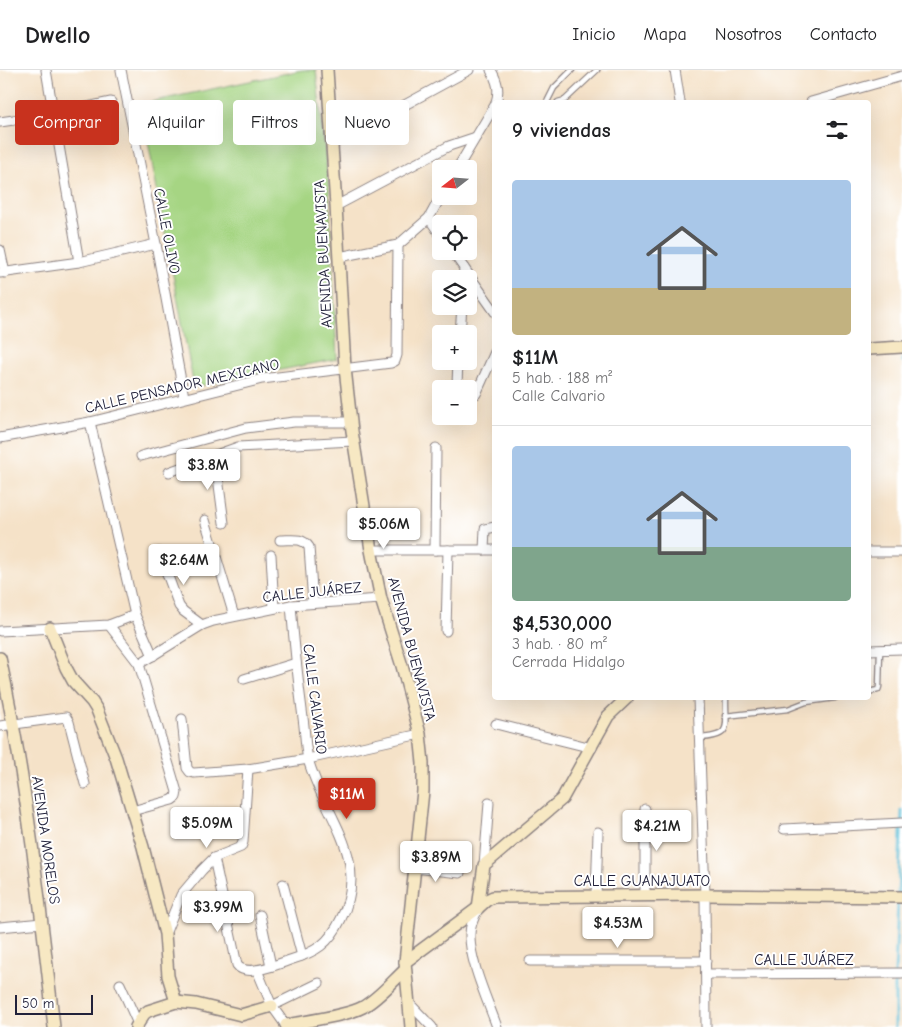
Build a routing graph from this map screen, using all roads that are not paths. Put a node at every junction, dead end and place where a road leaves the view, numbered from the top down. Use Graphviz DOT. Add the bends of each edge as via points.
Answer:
graph roads {
  1 [pos="46,70"];
  2 [pos="121,70"];
  3 [pos="326,70"];
  4 [pos="469,70"];
  5 [pos="491,70"];
  6 [pos="572,70"];
  7 [pos="597,70"];
  8 [pos="675,70"];
  9 [pos="902,76"];
  10 [pos="51,100"];
  11 [pos="328,100"];
  12 [pos="497,100"];
  13 [pos="548,100"];
  14 [pos="565,100"];
  15 [pos="680,100"];
  16 [pos="818,100"];
  17 [pos="409,103"];
  18 [pos="492,111"];
  19 [pos="15,120"];
  20 [pos="0,122"];
  21 [pos="476,137"];
  22 [pos="59,145"];
  23 [pos="331,145"];
  24 [pos="462,160"];
  25 [pos="436,205"];
  26 [pos="336,206"];
  27 [pos="429,218"];
  28 [pos="432,222"];
  29 [pos="156,244"];
  30 [pos="398,245"];
  31 [pos="0,250"];
  32 [pos="339,257"];
  33 [pos="458,260"];
  34 [pos="78,262"];
  35 [pos="464,268"];
  36 [pos="2,273"];
  37 [pos="492,308"];
  38 [pos="902,347"];
  39 [pos="871,349"];
  40 [pos="492,359"];
  41 [pos="345,368"];
  42 [pos="477,392"];
  43 [pos="184,397"];
  44 [pos="90,422"];
  45 [pos="350,422"];
  46 [pos="0,438"];
  47 [pos="353,441"];
  48 [pos="436,448"];
  49 [pos="215,455"];
  50 [pos="141,456"];
  51 [pos="169,472"];
  52 [pos="205,520"];
  53 [pos="224,523"];
  54 [pos="492,528"];
  55 [pos="280,540"];
  56 [pos="371,550"];
  57 [pos="435,550"];
  58 [pos="448,550"];
  59 [pos="484,550"];
  60 [pos="492,550"];
  61 [pos="159,552"];
  62 [pos="871,552"];
  63 [pos="902,552"];
  64 [pos="271,555"];
  65 [pos="381,599"];
  66 [pos="313,603"];
  67 [pos="291,605"];
  68 [pos="274,608"];
  69 [pos="135,615"];
  70 [pos="234,616"];
  71 [pos="109,625"];
  72 [pos="202,625"];
  73 [pos="50,628"];
  74 [pos="0,631"];
  75 [pos="446,631"];
  76 [pos="902,649"];
  77 [pos="871,650"];
  78 [pos="880,650"];
  79 [pos="153,656"];
  80 [pos="0,658"];
  81 [pos="296,663"];
  82 [pos="139,664"];
  83 [pos="244,679"];
  84 [pos="871,692"];
  85 [pos="625,700"];
  86 [pos="698,700"];
  87 [pos="726,700"];
  88 [pos="806,700"];
  89 [pos="725,716"];
  90 [pos="182,719"];
  91 [pos="496,724"];
  92 [pos="14,725"];
  93 [pos="0,726"];
  94 [pos="420,734"];
  95 [pos="699,738"];
  96 [pos="592,748"];
  97 [pos="308,759"];
  98 [pos="248,768"];
  99 [pos="85,784"];
  100 [pos="489,802"];
  101 [pos="645,809"];
  102 [pos="132,811"];
  103 [pos="899,823"];
  104 [pos="784,829"];
  105 [pos="598,832"];
  106 [pos="214,858"];
  107 [pos="484,865"];
  108 [pos="415,868"];
  109 [pos="460,873"];
  110 [pos="283,884"];
  111 [pos="705,895"];
  112 [pos="596,896"];
  113 [pos="645,896"];
  114 [pos="897,897"];
  115 [pos="478,908"];
  116 [pos="260,915"];
  117 [pos="42,923"];
  118 [pos="0,928"];
  119 [pos="165,934"];
  120 [pos="302,956"];
  121 [pos="530,961"];
  122 [pos="706,961"];
  123 [pos="271,966"];
  124 [pos="405,966"];
  125 [pos="257,970"];
  126 [pos="902,973"];
  127 [pos="706,974"];
  128 [pos="319,983"];
  129 [pos="120,984"];
  130 [pos="176,1002"];
  131 [pos="409,1003"];
  132 [pos="272,1006"];
  133 [pos="137,1025"];
  134 [pos="287,1026"];
  135 [pos="54,1027"];
  136 [pos="411,1027"];
  137 [pos="432,1027"];
  138 [pos="497,1027"];
  139 [pos="706,1027"];
  1 -- 10 [label="street"];
  2 -- 29 [label="street, CALLE OLIVO"];
  3 -- 11 [label="street, AVENIDA BUENAVISTA"];
  4 -- 17 [label="street"];
  5 -- 12 [label="street" via="497,81"];
  6 -- 13 [label="lane" via="554,88"];
  7 -- 14 [label="lane"];
  8 -- 15 [label="street"];
  9 -- 16 [label="street"];
  18 -- 21 [label="street"];
  19 -- 20 [label="street"];
  21 -- 24 [label="street"];
  21 -- 26 [label="street" via="449,146"];
  22 -- 34 [label="street"];
  23 -- 26 [label="street, AVENIDA BUENAVISTA"];
  25 -- 27 [label="street"];
  26 -- 32 [label="street, AVENIDA BUENAVISTA"];
  27 -- 28 [label="street"];
  27 -- 30 [label="street"];
  29 -- 34 [label="street"];
  29 -- 43 [label="street, CALLE OLIVO"];
  30 -- 32 [label="street"];
  30 -- 41 [label="street, CALLE PENSADOR MEXICANO" via="395,361"];
  31 -- 36 [label="street"];
  32 -- 41 [label="street, AVENIDA BUENAVISTA"];
  33 -- 35 [label="street"];
  34 -- 36 [label="street"];
  35 -- 37 [label="street"];
  38 -- 39 [label="street"];
  40 -- 42 [label="street"];
  41 -- 43 [label="street, CALLE PENSADOR MEXICANO" via="262,380"];
  41 -- 45 [label="street, AVENIDA BUENAVISTA"];
  43 -- 44 [label="street, CALLE PENSADOR MEXICANO"];
  44 -- 46 [label="street, CALLE PENSADOR MEXICANO"];
  44 -- 69 [label="street"];
  45 -- 47 [label="street, AVENIDA BUENAVISTA"];
  45 -- 50 [label="street" via="294,422 246,428"];
  47 -- 49 [label="street" via="248,446"];
  47 -- 56 [label="street, AVENIDA BUENAVISTA"];
  48 -- 57 [label="street"];
  49 -- 51 [label="street"];
  49 -- 53 [label="street"];
  52 -- 70 [label="street"];
  54 -- 59 [label="street" via="485,529"];
  55 -- 66 [label="street" via="300,539 309,547"];
  56 -- 57 [label="street"];
  56 -- 65 [label="street, AVENIDA BUENAVISTA"];
  57 -- 58 [label="street"];
  58 -- 59 [label="street"];
  58 -- 75 [label="street"];
  59 -- 60 [label="street"];
  61 -- 72 [label="street" via="179,606"];
  62 -- 63 [label="street"];
  64 -- 68 [label="street"];
  65 -- 66 [label="street, CALLE JUÁREZ"];
  65 -- 94 [label="street, AVENIDA BUENAVISTA"];
  66 -- 67 [label="street, CALLE JUÁREZ"];
  67 -- 68 [label="street, CALLE JUÁREZ"];
  67 -- 81 [label="street, CALLE CALVARIO"];
  68 -- 70 [label="street, CALLE JUÁREZ"];
  69 -- 71 [label="street"];
  69 -- 79 [label="street"];
  70 -- 72 [label="street, CALLE JUÁREZ"];
  71 -- 73 [label="street"];
  71 -- 82 [label="street"];
  72 -- 79 [label="street, CALLE JUÁREZ"];
  73 -- 74 [label="street"];
  73 -- 102 [label="street" via="73,681 97,710"];
  76 -- 78 [label="street"];
  77 -- 78 [label="street"];
  78 -- 84 [label="lane" via="880,687"];
  79 -- 82 [label="street, CALLE JUÁREZ"];
  80 -- 92 [label="street, AVENIDA MORELOS"];
  81 -- 83 [label="street"];
  81 -- 97 [label="street, CALLE CALVARIO"];
  82 -- 102 [label="street" via="178,792 172,800"];
  85 -- 96 [label="street" via="608,716"];
  86 -- 95 [label="street"];
  87 -- 89 [label="lane"];
  88 -- 89 [label="lane" via="788,709"];
  89 -- 95 [label="lane" via="725,730 721,735"];
  90 -- 98 [label="street" via="190,772"];
  91 -- 96 [label="street"];
  92 -- 93 [label="street"];
  92 -- 99 [label="street" via="66,717"];
  92 -- 117 [label="street, AVENIDA MORELOS"];
  94 -- 97 [label="street"];
  94 -- 108 [label="street, AVENIDA BUENAVISTA" via="423,791"];
  95 -- 111 [label="street"];
  96 -- 107 [label="street" via="562,799"];
  97 -- 98 [label="street"];
  97 -- 120 [label="street, CALLE CALVARIO" via="344,842 352,881 347,909 331,937"];
  98 -- 106 [label="street" via="243,842 237,850"];
  100 -- 107 [label="street"];
  101 -- 113 [label="street"];
  102 -- 119 [label="street"];
  103 -- 104 [label="street"];
  105 -- 112 [label="street"];
  106 -- 119 [label="street" via="181,895"];
  106 -- 125 [label="street" via="237,965 243,970"];
  107 -- 115 [label="street"];
  108 -- 109 [label="street"];
  108 -- 124 [label="street, AVENIDA BUENAVISTA"];
  110 -- 120 [label="street"];
  111 -- 113 [label="street, CALLE GUANAJUATO"];
  111 -- 114 [label="street, CALLE GUANAJUATO"];
  111 -- 122 [label="street"];
  112 -- 113 [label="street, CALLE GUANAJUATO"];
  112 -- 115 [label="street, CALLE GUANAJUATO" via="493,897"];
  115 -- 124 [label="street, CALLE GUANAJUATO"];
  115 -- 138 [label="street" via="470,936 475,964"];
  116 -- 123 [label="street"];
  117 -- 118 [label="street"];
  117 -- 135 [label="street, AVENIDA MORELOS"];
  119 -- 130 [label="street" via="168,976"];
  120 -- 123 [label="street, CALLE CALVARIO"];
  121 -- 122 [label="street"];
  122 -- 127 [label="street"];
  123 -- 125 [label="street, CALLE CALVARIO"];
  124 -- 131 [label="street, AVENIDA BUENAVISTA"];
  124 -- 134 [label="street, CALLE GUANAJUATO" via="374,1000 363,1007"];
  125 -- 132 [label="street"];
  126 -- 127 [label="street, CALLE JUÁREZ"];
  127 -- 139 [label="street"];
  128 -- 132 [label="street"];
  129 -- 133 [label="street"];
  130 -- 132 [label="street" via="240,1015"];
  130 -- 133 [label="street" via="148,1011"];
  131 -- 136 [label="street, AVENIDA BUENAVISTA"];
  131 -- 137 [label="street"];
  132 -- 134 [label="street"];
}
